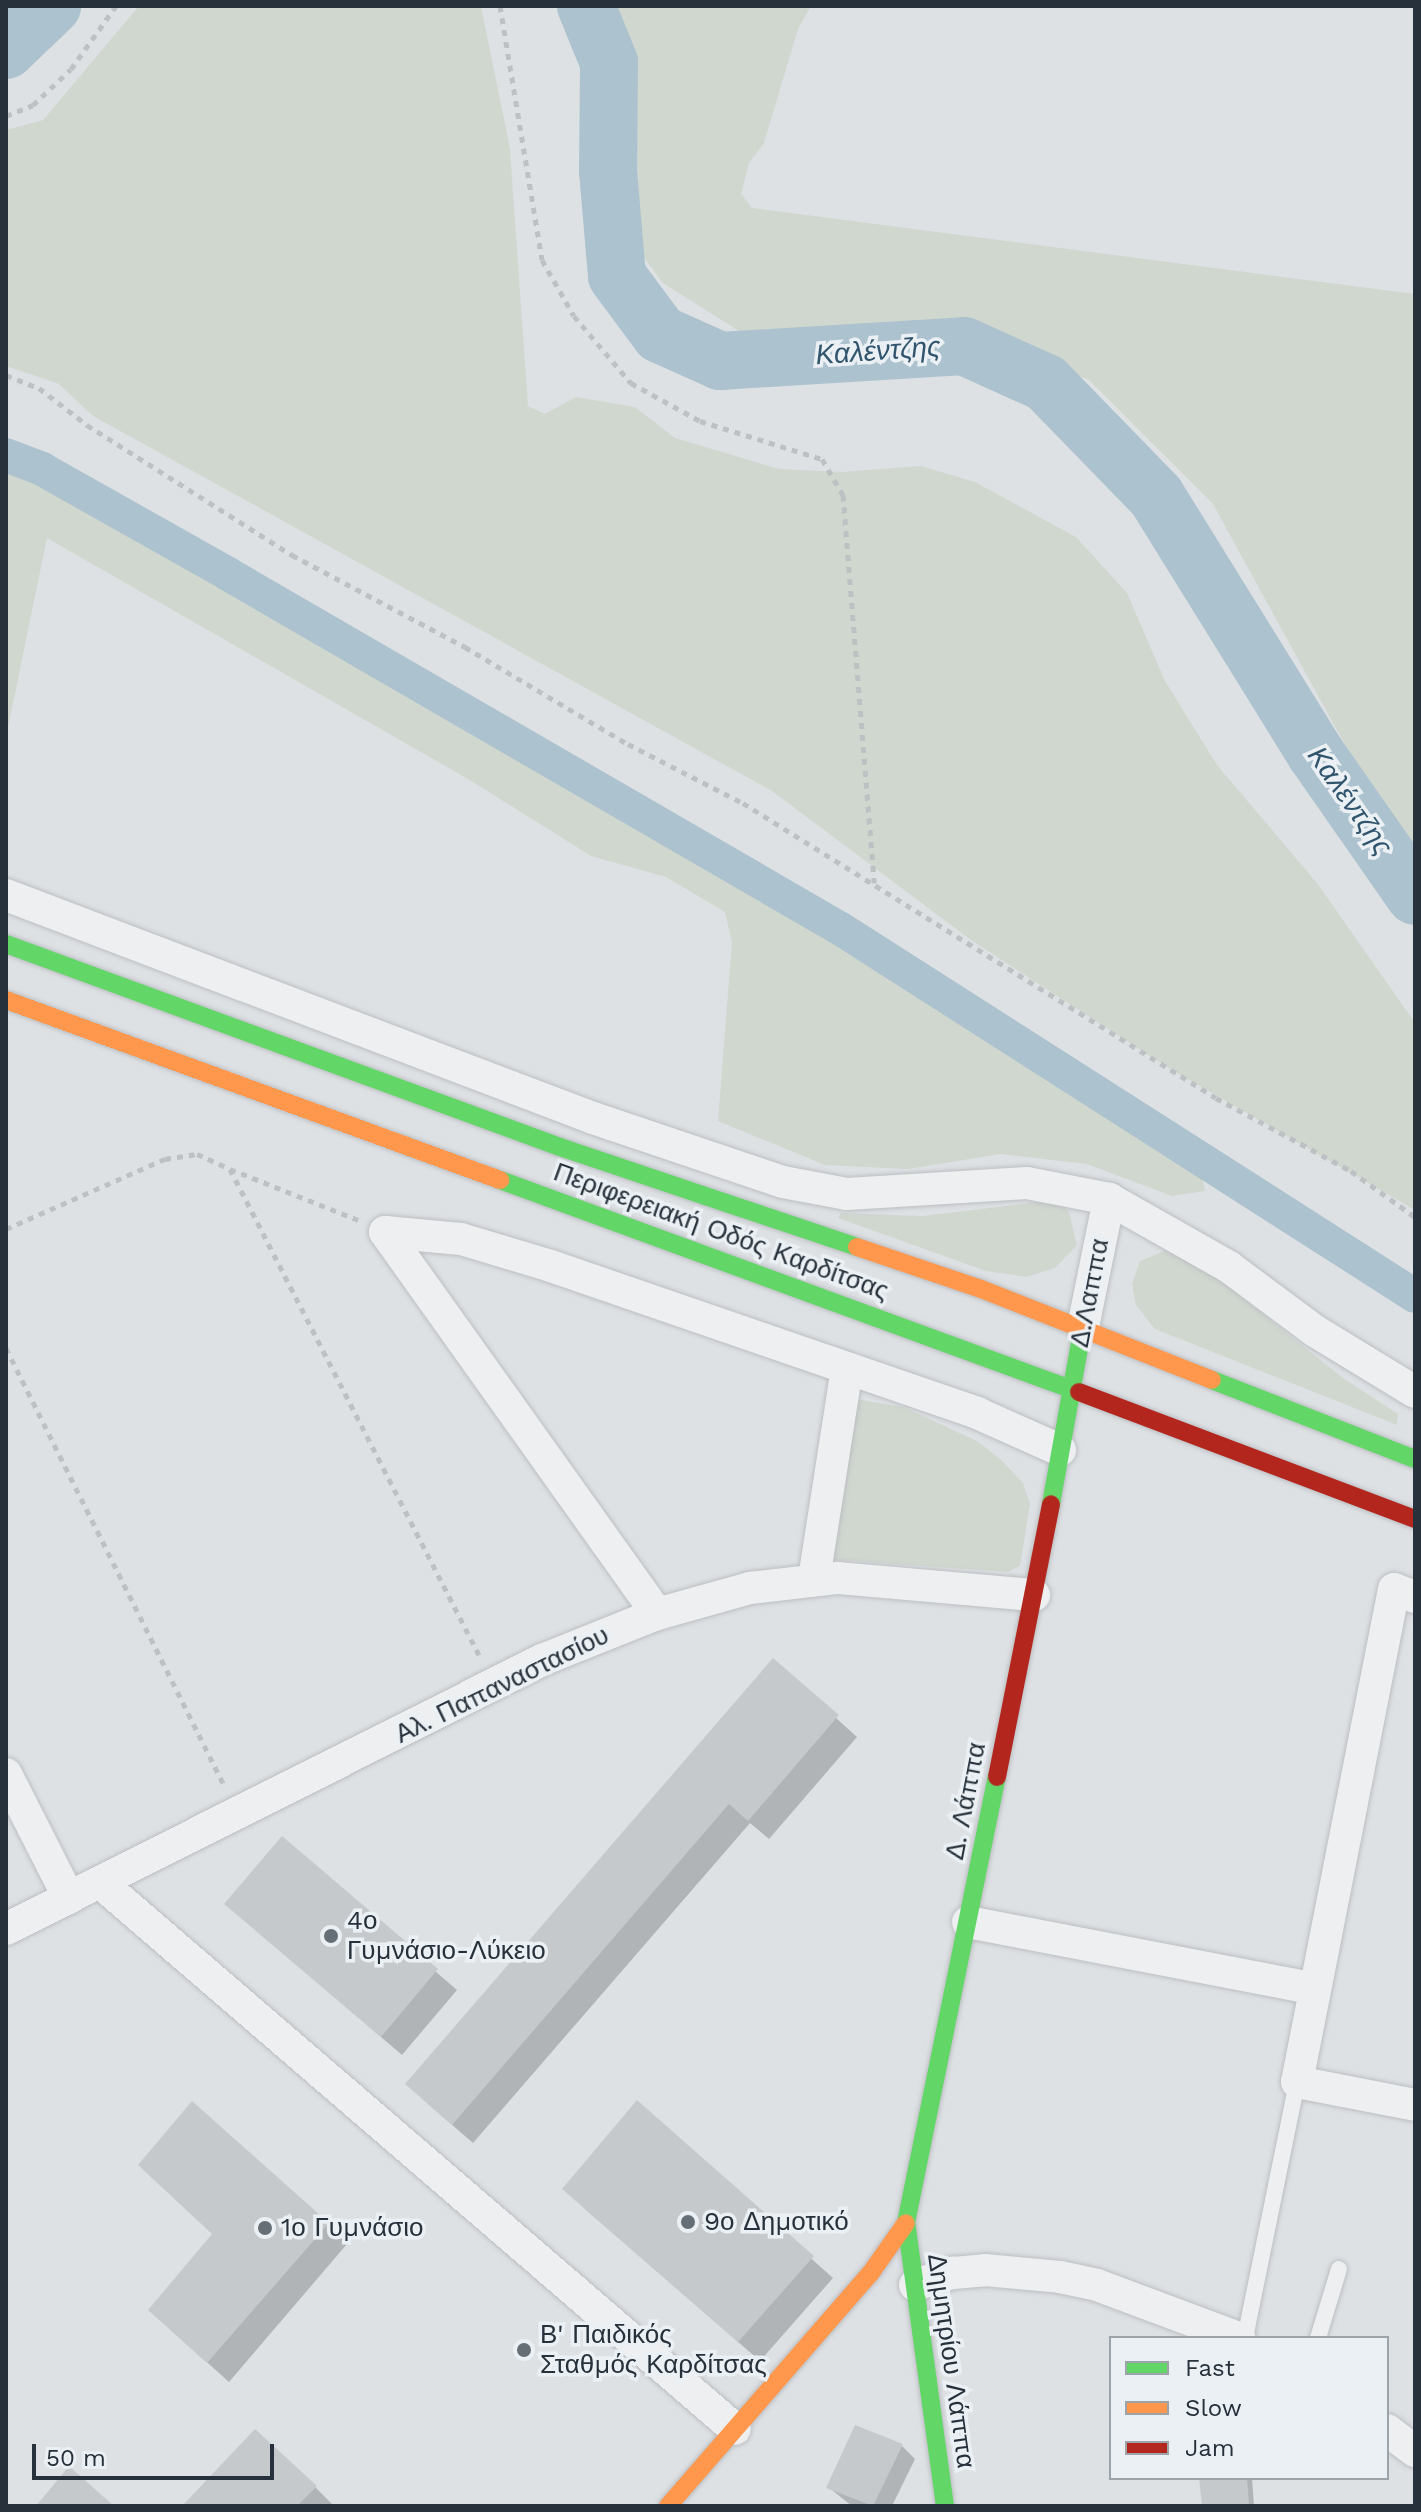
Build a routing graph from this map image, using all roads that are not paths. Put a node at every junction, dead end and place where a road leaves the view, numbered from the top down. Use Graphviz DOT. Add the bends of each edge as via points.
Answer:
graph roads {
  1 [pos="6,895"];
  2 [pos="6,944"];
  3 [pos="6,1000"];
  4 [pos="1109,1199"];
  5 [pos="1083,1327"];
  6 [pos="847,1369"];
  7 [pos="1072,1388"];
  8 [pos="1415,1392"];
  9 [pos="1060,1450"];
  10 [pos="1415,1459"];
  11 [pos="1415,1519"];
  12 [pos="814,1579"];
  13 [pos="1034,1595"];
  14 [pos="1415,1597"];
  15 [pos="657,1614"];
  16 [pos="6,1774"];
  17 [pos="102,1884"];
  18 [pos="69,1898"];
  19 [pos="968,1922"];
  20 [pos="6,1929"];
  21 [pos="1315,1989"];
  22 [pos="1297,2082"];
  23 [pos="1415,2105"];
  24 [pos="906,2223"];
  25 [pos="1339,2269"];
  26 [pos="915,2285"];
  27 [pos="1234,2336"];
  28 [pos="1245,2336"];
  29 [pos="1319,2336"];
  30 [pos="735,2429"];
  31 [pos="1389,2432"];
  32 [pos="1415,2451"];
  33 [pos="668,2506"];
  34 [pos="945,2506"];
  1 -- 4 [label="street" via="593,1118 783,1182 847,1194 1027,1183"];
  2 -- 5 [label="main road, Περιφερειακή Οδός Καρδίτσας" via="560,1147"];
  3 -- 7 [label="main road, Περιφερειακή Οδός Καρδίτσας"];
  4 -- 5 [label="street, Δ.Λαππα"];
  4 -- 8 [label="street" via="1229,1267 1315,1331"];
  5 -- 7 [label="main road, Δ.Λαππα"];
  5 -- 10 [label="main road, Περιφερειακή Οδός Καρδίτσας"];
  6 -- 9 [label="street" via="977,1413"];
  6 -- 12 [label="street"];
  6 -- 15 [label="street" via="461,1239 385,1232"];
  7 -- 9 [label="main road, Δ. Λάππα"];
  7 -- 11 [label="main road, Περιφερειακή Οδός Καρδίτσας"];
  9 -- 13 [label="main road, Δ. Λάππα"];
  12 -- 13 [label="street, Αλ. Παπαναστασίου" via="878,1578"];
  12 -- 15 [label="street, Αλ. Παπαναστασίου" via="750,1588"];
  13 -- 19 [label="main road, Δ. Λάππα"];
  14 -- 21 [label="street" via="1394,1589"];
  15 -- 17 [label="street, Αλ. Παπαναστασίου" via="558,1652"];
  16 -- 18 [label="street"];
  17 -- 18 [label="street, Αλ. Παπαναστασίου"];
  17 -- 30 [label="street"];
  18 -- 20 [label="street, Αλ. Παπαναστασίου"];
  19 -- 21 [label="street"];
  19 -- 24 [label="main road, Δ. Λάππα"];
  21 -- 22 [label="street"];
  22 -- 23 [label="street"];
  22 -- 28 [label="lane"];
  24 -- 26 [label="main road, Δημητρίου Λάππα"];
  24 -- 30 [label="main road" via="870,2274"];
  25 -- 29 [label="lane"];
  26 -- 27 [label="street" via="985,2270 1060,2277 1136,2298"];
  26 -- 34 [label="main road, Δημητρίου Λάππα"];
  30 -- 33 [label="main road"];
  31 -- 32 [label="street"];
}
